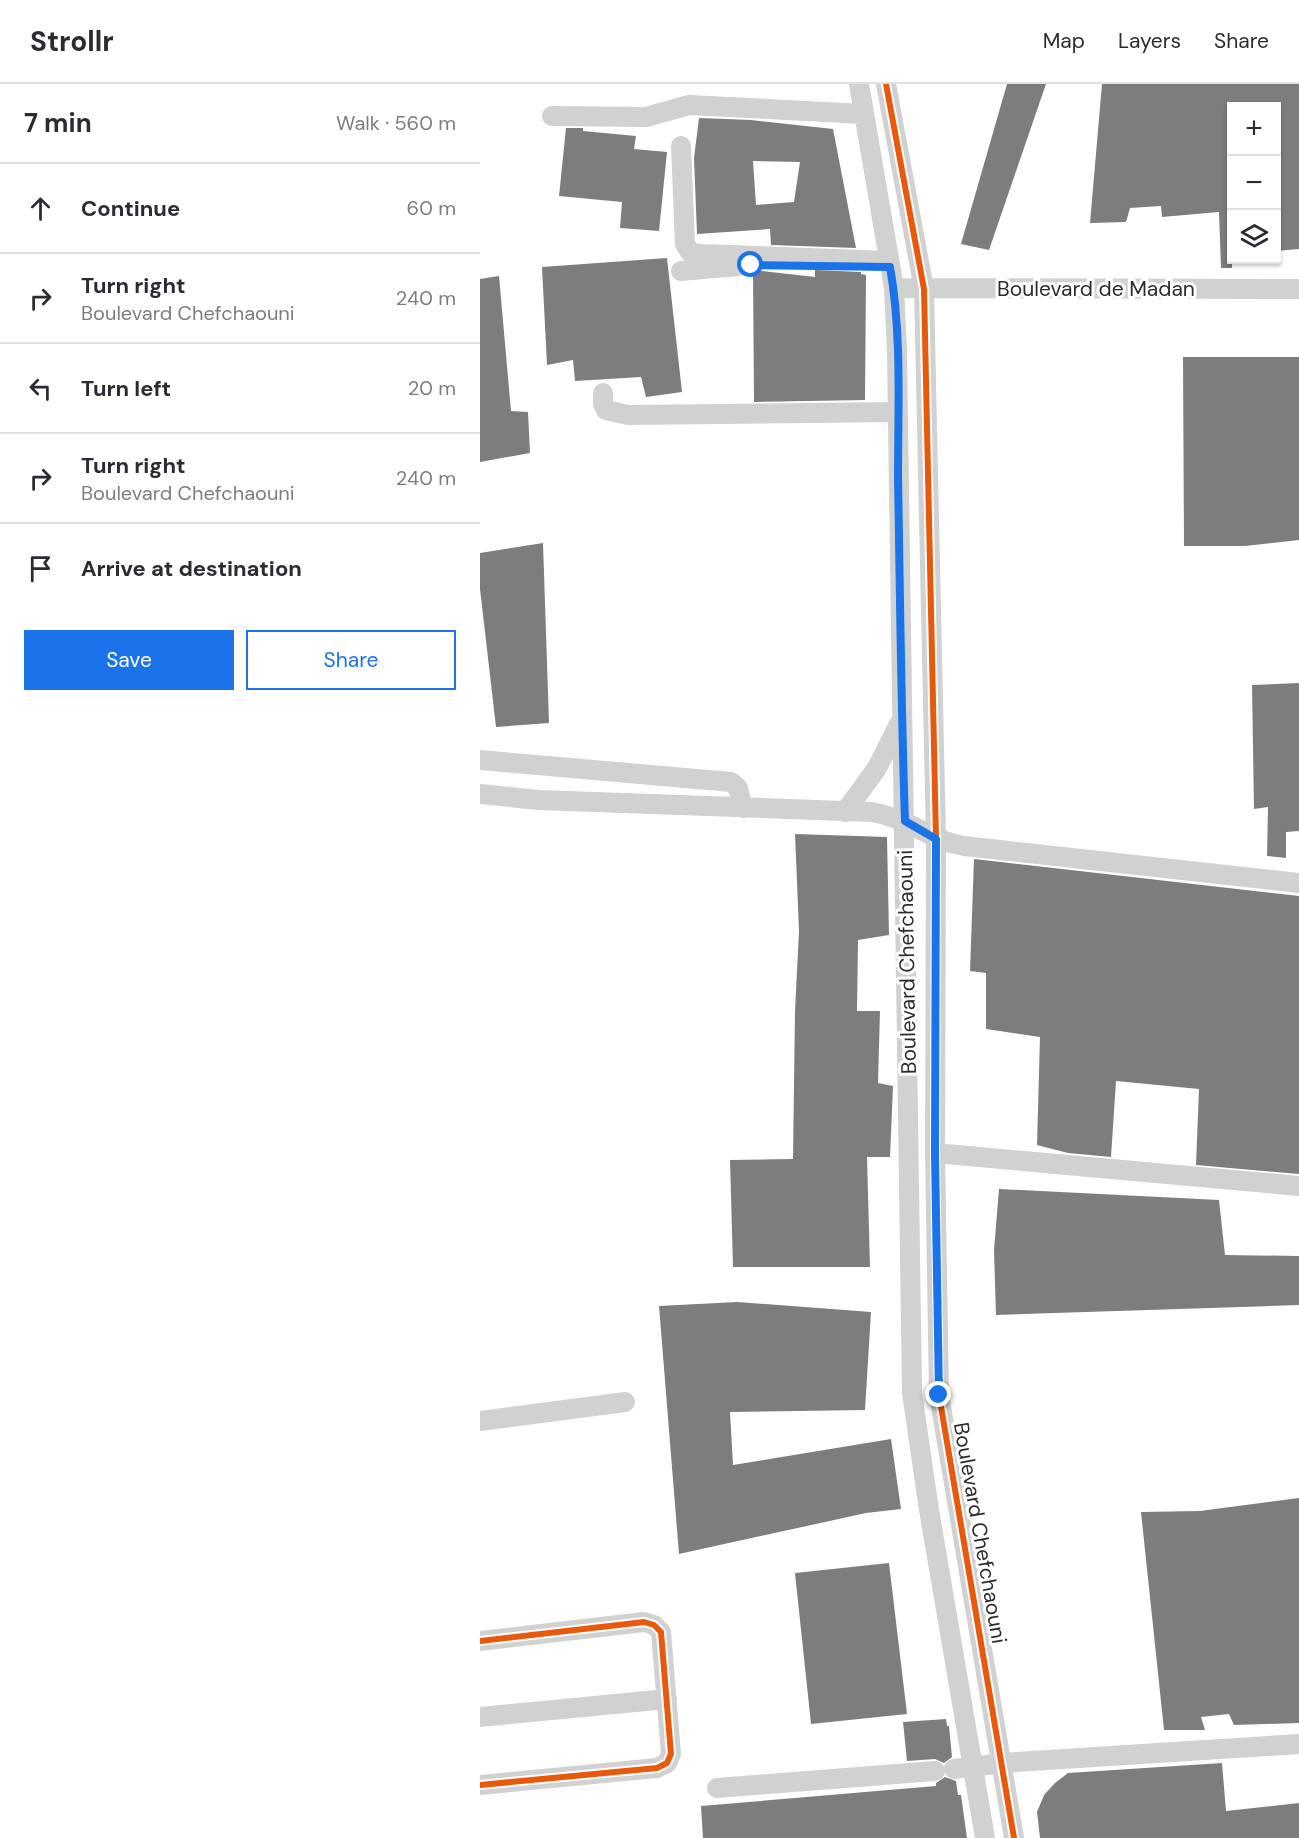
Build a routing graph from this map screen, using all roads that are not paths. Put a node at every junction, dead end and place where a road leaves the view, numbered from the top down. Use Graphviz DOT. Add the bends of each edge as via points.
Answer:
graph roads {
  1 [pos="859,84"];
  2 [pos="886,84"];
  3 [pos="864,114"];
  4 [pos="552,116"];
  5 [pos="681,146"];
  6 [pos="751,260"];
  7 [pos="889,264"];
  8 [pos="681,271"];
  9 [pos="894,288"];
  10 [pos="1299,289"];
  11 [pos="924,290"];
  12 [pos="603,393"];
  13 [pos="898,412"];
  14 [pos="929,548"];
  15 [pos="899,549"];
  16 [pos="902,719"];
  17 [pos="480,760"];
  18 [pos="480,794"];
  19 [pos="743,808"];
  20 [pos="845,812"];
  21 [pos="905,821"];
  22 [pos="936,839"];
  23 [pos="1299,883"];
  24 [pos="935,1154"];
  25 [pos="1299,1186"];
  26 [pos="624,1402"];
  27 [pos="480,1420"];
  28 [pos="480,1641"];
  29 [pos="667,1699"];
  30 [pos="480,1717"];
  31 [pos="1299,1744"];
  32 [pos="1002,1763"];
  33 [pos="974,1767"];
  34 [pos="480,1785"];
  35 [pos="717,1788"];
  36 [pos="985,1838"];
  37 [pos="1014,1838"];
  1 -- 3 [label="street, Boulevard Chefchaouni"];
  2 -- 11 [label="street, Boulevard Chefchaouni"];
  3 -- 4 [label="street" via="689,105 646,117"];
  3 -- 7 [label="street, Boulevard Chefchaouni"];
  5 -- 6 [label="street" via="687,248 694,254"];
  6 -- 7 [label="street"];
  6 -- 8 [label="street"];
  7 -- 9 [label="street, Boulevard Chefchaouni"];
  9 -- 11 [label="street, Boulevard de Madan"];
  9 -- 13 [label="street, Boulevard Chefchaouni"];
  10 -- 11 [label="street, Boulevard de Madan"];
  11 -- 14 [label="street, Boulevard Chefchaouni"];
  12 -- 13 [label="street" via="606,410 628,415"];
  13 -- 15 [label="street, Boulevard Chefchaouni"];
  14 -- 15 [label="street"];
  14 -- 22 [label="street, Boulevard Chefchaouni"];
  15 -- 16 [label="street, Boulevard Chefchaouni"];
  16 -- 20 [label="street" via="877,768"];
  16 -- 21 [label="street, Boulevard Chefchaouni"];
  17 -- 19 [label="street" via="731,782 738,788"];
  18 -- 19 [label="street"];
  19 -- 20 [label="street"];
  20 -- 21 [label="street" via="879,813"];
  21 -- 22 [label="street"];
  21 -- 33 [label="street, Boulevard Chefchaouni" via="912,1393"];
  22 -- 23 [label="street" via="964,846"];
  22 -- 24 [label="street, Boulevard Chefchaouni"];
  24 -- 25 [label="street"];
  24 -- 32 [label="street, Boulevard Chefchaouni" via="939,1395"];
  26 -- 27 [label="street"];
  28 -- 29 [label="street" via="649,1623 661,1632"];
  29 -- 30 [label="street"];
  29 -- 34 [label="street" via="671,1754 662,1767"];
  31 -- 32 [label="street"];
  32 -- 33 [label="street"];
  32 -- 37 [label="street, Boulevard Chefchaouni"];
  33 -- 35 [label="street"];
  33 -- 36 [label="street, Boulevard Chefchaouni"];
}
